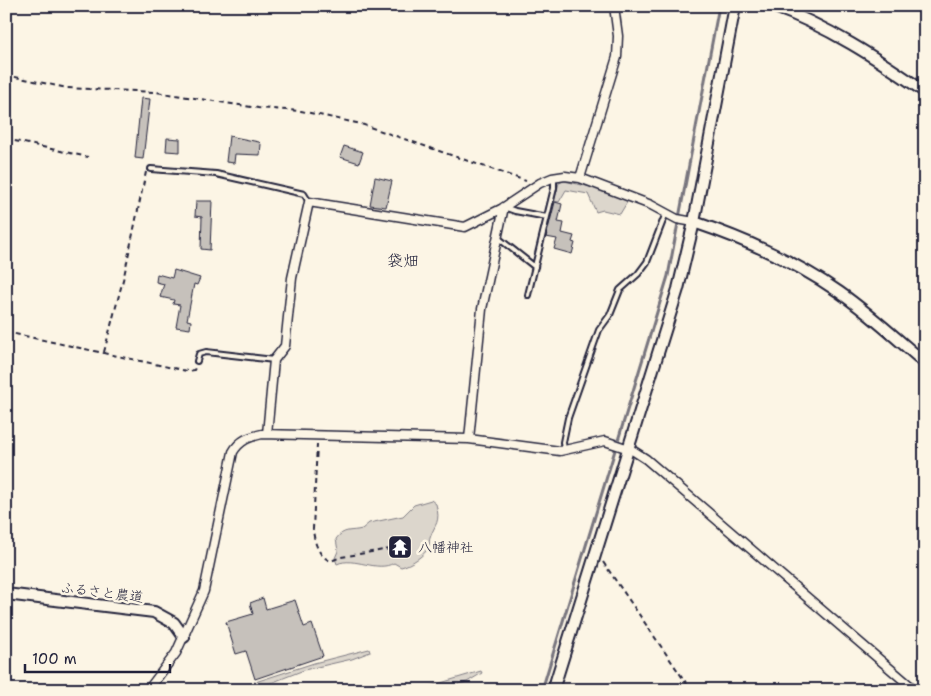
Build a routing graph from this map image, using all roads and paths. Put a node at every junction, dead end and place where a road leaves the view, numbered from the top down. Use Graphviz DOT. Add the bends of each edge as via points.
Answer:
graph roads {
  1 [pos="614,6"];
  2 [pos="735,6"];
  3 [pos="772,6"];
  4 [pos="6,75"];
  5 [pos="925,92"];
  6 [pos="6,139"];
  7 [pos="88,157"];
  8 [pos="151,169"];
  9 [pos="554,177"];
  10 [pos="580,178"];
  11 [pos="540,183"];
  12 [pos="309,202"];
  13 [pos="504,207"];
  14 [pos="666,213"];
  15 [pos="547,217"];
  16 [pos="685,220"];
  17 [pos="497,237"];
  18 [pos="535,268"];
  19 [pos="528,295"];
  20 [pos="6,332"];
  21 [pos="104,352"];
  22 [pos="274,360"];
  23 [pos="197,361"];
  24 [pos="925,363"];
  25 [pos="267,434"];
  26 [pos="317,437"];
  27 [pos="469,439"];
  28 [pos="621,446"];
  29 [pos="564,451"];
  30 [pos="396,548"];
  31 [pos="596,552"];
  32 [pos="6,594"];
  33 [pos="184,638"];
  34 [pos="148,690"];
  35 [pos="553,690"];
  36 [pos="690,690"];
  37 [pos="915,690"];
  1 -- 10 [label="street" via="617,57"];
  2 -- 16 [label="street"];
  3 -- 5 [label="street" via="847,43"];
  4 -- 11 [label="path" via="67,88 156,92 258,108 300,111 361,124 508,177"];
  6 -- 7 [label="path"];
  8 -- 12 [label="lane" via="224,176 304,194"];
  8 -- 21 [label="path" via="146,170 138,217"];
  9 -- 10 [label="street"];
  9 -- 11 [label="street"];
  9 -- 15 [label="lane"];
  10 -- 14 [label="street"];
  11 -- 13 [label="street"];
  12 -- 13 [label="street" via="465,227"];
  12 -- 22 [label="street" via="292,278 285,346"];
  13 -- 15 [label="lane"];
  13 -- 17 [label="street"];
  14 -- 16 [label="street"];
  14 -- 29 [label="lane" via="647,262 620,290 612,312 599,330 570,411"];
  15 -- 18 [label="lane"];
  16 -- 24 [label="street" via="801,269 839,292"];
  16 -- 28 [label="street" via="678,289"];
  17 -- 18 [label="lane"];
  17 -- 27 [label="street" via="482,309"];
  18 -- 19 [label="lane"];
  20 -- 21 [label="path"];
  21 -- 23 [label="path" via="191,371"];
  22 -- 23 [label="lane" via="206,352 199,354"];
  22 -- 25 [label="street"];
  25 -- 26 [label="street"];
  25 -- 33 [label="street" via="248,438 233,452 211,566"];
  26 -- 27 [label="street"];
  26 -- 30 [label="path" via="314,542 327,560"];
  27 -- 29 [label="street"];
  28 -- 29 [label="street" via="599,442"];
  28 -- 31 [label="street"];
  28 -- 37 [label="street" via="646,460"];
  31 -- 35 [label="street"];
  31 -- 36 [label="path"];
  32 -- 33 [label="street, ふるさと農道" via="154,612 171,620"];
  33 -- 34 [label="street"];
}
